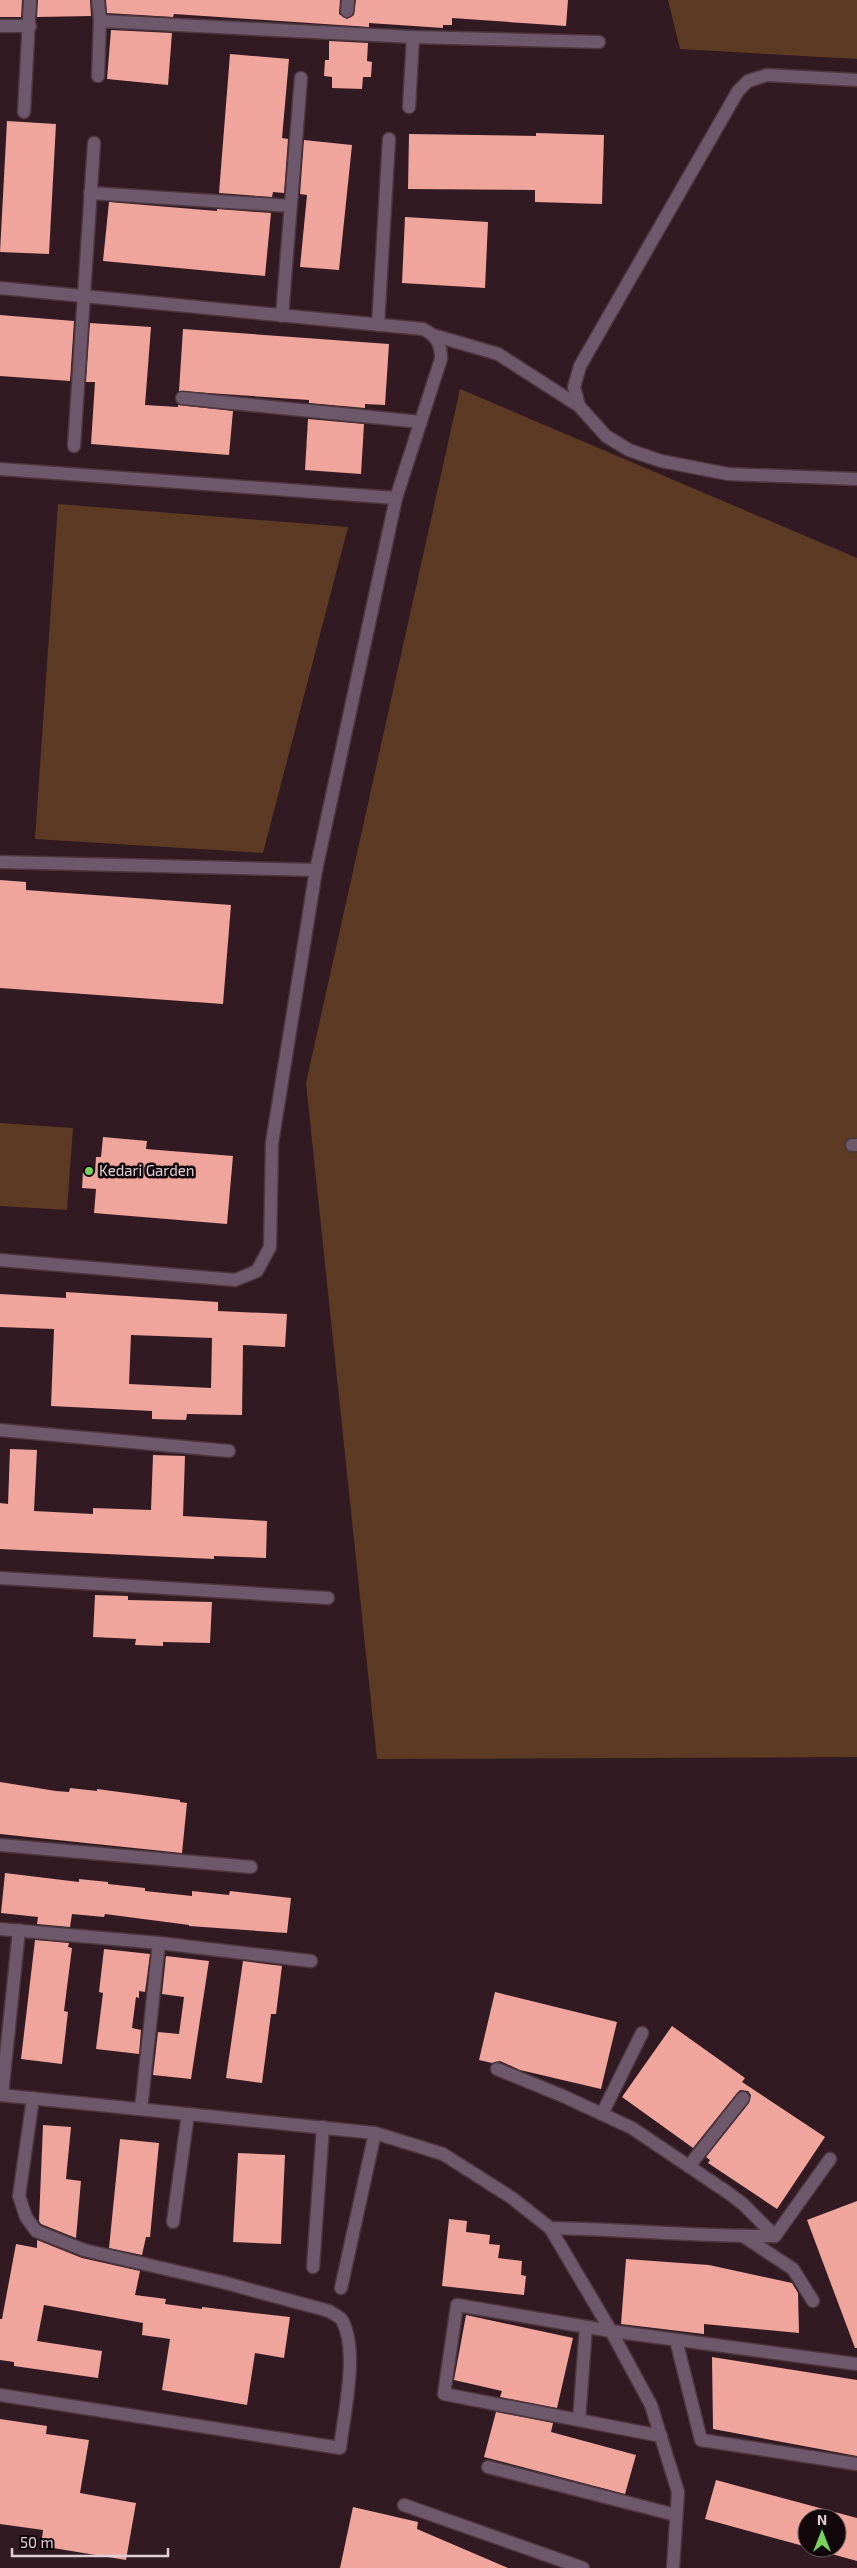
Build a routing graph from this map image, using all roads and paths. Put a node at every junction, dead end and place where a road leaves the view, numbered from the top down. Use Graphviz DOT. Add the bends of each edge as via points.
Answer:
graph roads {
  1 [pos="30,0"];
  2 [pos="98,0"];
  3 [pos="100,21"];
  4 [pos="0,26"];
  5 [pos="30,26"];
  6 [pos="413,37"];
  7 [pos="599,42"];
  8 [pos="98,76"];
  9 [pos="301,78"];
  10 [pos="857,80"];
  11 [pos="409,107"];
  12 [pos="24,112"];
  13 [pos="389,139"];
  14 [pos="94,143"];
  15 [pos="90,193"];
  16 [pos="291,206"];
  17 [pos="0,288"];
  18 [pos="85,296"];
  19 [pos="282,316"];
  20 [pos="378,325"];
  21 [pos="433,334"];
  22 [pos="182,398"];
  23 [pos="579,406"];
  24 [pos="421,422"];
  25 [pos="74,446"];
  26 [pos="0,469"];
  27 [pos="857,479"];
  28 [pos="396,498"];
  29 [pos="0,862"];
  30 [pos="316,870"];
  31 [pos="0,1260"];
  32 [pos="0,1430"];
  33 [pos="229,1451"];
  34 [pos="0,1578"];
  35 [pos="328,1598"];
  36 [pos="0,1845"];
  37 [pos="251,1867"];
  38 [pos="0,1929"];
  39 [pos="19,1930"];
  40 [pos="160,1943"];
  41 [pos="311,1961"];
  42 [pos="642,2033"];
  43 [pos="497,2069"];
  44 [pos="1,2095"];
  45 [pos="33,2098"];
  46 [pos="743,2098"];
  47 [pos="141,2109"];
  48 [pos="188,2114"];
  49 [pos="602,2114"];
  50 [pos="323,2127"];
  51 [pos="375,2133"];
  52 [pos="830,2159"];
  53 [pos="689,2166"];
  54 [pos="173,2222"];
  55 [pos="550,2228"];
  56 [pos="743,2236"];
  57 [pos="775,2236"];
  58 [pos="313,2267"];
  59 [pos="341,2288"];
  60 [pos="814,2301"];
  61 [pos="586,2327"];
  62 [pos="611,2331"];
  63 [pos="676,2340"];
  64 [pos="857,2364"];
  65 [pos="0,2395"];
  66 [pos="579,2420"];
  67 [pos="661,2436"];
  68 [pos="857,2464"];
  69 [pos="488,2467"];
  70 [pos="404,2505"];
  71 [pos="676,2515"];
  72 [pos="583,2568"];
  73 [pos="673,2568"];
  1 -- 5 [label="street"];
  2 -- 3 [label="street"];
  3 -- 6 [label="street"];
  3 -- 8 [label="street"];
  4 -- 5 [label="street"];
  5 -- 12 [label="street"];
  6 -- 7 [label="street"];
  6 -- 11 [label="street"];
  9 -- 16 [label="street"];
  10 -- 23 [label="street" via="767,75 748,81 738,91 580,366 574,387"];
  13 -- 20 [label="street"];
  14 -- 15 [label="street"];
  15 -- 16 [label="street"];
  15 -- 18 [label="street"];
  16 -- 19 [label="street"];
  17 -- 18 [label="street"];
  18 -- 19 [label="street"];
  18 -- 25 [label="street"];
  19 -- 20 [label="street"];
  20 -- 21 [label="street" via="423,329"];
  21 -- 23 [label="street" via="498,354"];
  21 -- 24 [label="street" via="441,347 441,359"];
  22 -- 24 [label="street"];
  23 -- 27 [label="street" via="606,436 629,450 661,461 728,474"];
  24 -- 28 [label="street"];
  26 -- 28 [label="street"];
  28 -- 30 [label="street"];
  29 -- 30 [label="street"];
  30 -- 31 [label="street" via="272,1143 270,1247 257,1271 234,1280"];
  32 -- 33 [label="street"];
  34 -- 35 [label="street"];
  36 -- 37 [label="street"];
  38 -- 39 [label="street"];
  39 -- 40 [label="street"];
  39 -- 44 [label="street"];
  40 -- 41 [label="street"];
  40 -- 47 [label="street"];
  42 -- 49 [label="street"];
  43 -- 49 [label="street"];
  44 -- 45 [label="street"];
  45 -- 47 [label="street"];
  45 -- 65 [label="street" via="20,2196 26,2217 36,2231 84,2250 329,2311 341,2318 348,2334 350,2361 346,2399 340,2448"];
  46 -- 53 [label="street"];
  47 -- 48 [label="street"];
  48 -- 50 [label="street"];
  48 -- 54 [label="street"];
  49 -- 53 [label="street" via="632,2128"];
  50 -- 51 [label="street"];
  50 -- 58 [label="street"];
  51 -- 55 [label="street" via="443,2154 512,2198"];
  51 -- 59 [label="street"];
  52 -- 57 [label="street"];
  53 -- 57 [label="street" via="743,2204"];
  55 -- 56 [label="street" via="620,2228"];
  55 -- 62 [label="street"];
  56 -- 57 [label="street"];
  56 -- 60 [label="street" via="793,2269"];
  61 -- 62 [label="street"];
  61 -- 66 [label="street"];
  61 -- 66 [label="street" via="456,2305 444,2394"];
  62 -- 63 [label="street"];
  62 -- 67 [label="street" via="651,2405"];
  63 -- 64 [label="street"];
  63 -- 68 [label="street" via="701,2440"];
  66 -- 67 [label="street"];
  67 -- 71 [label="street" via="678,2492"];
  69 -- 71 [label="street"];
  70 -- 72 [label="street"];
  71 -- 73 [label="street"];
}
